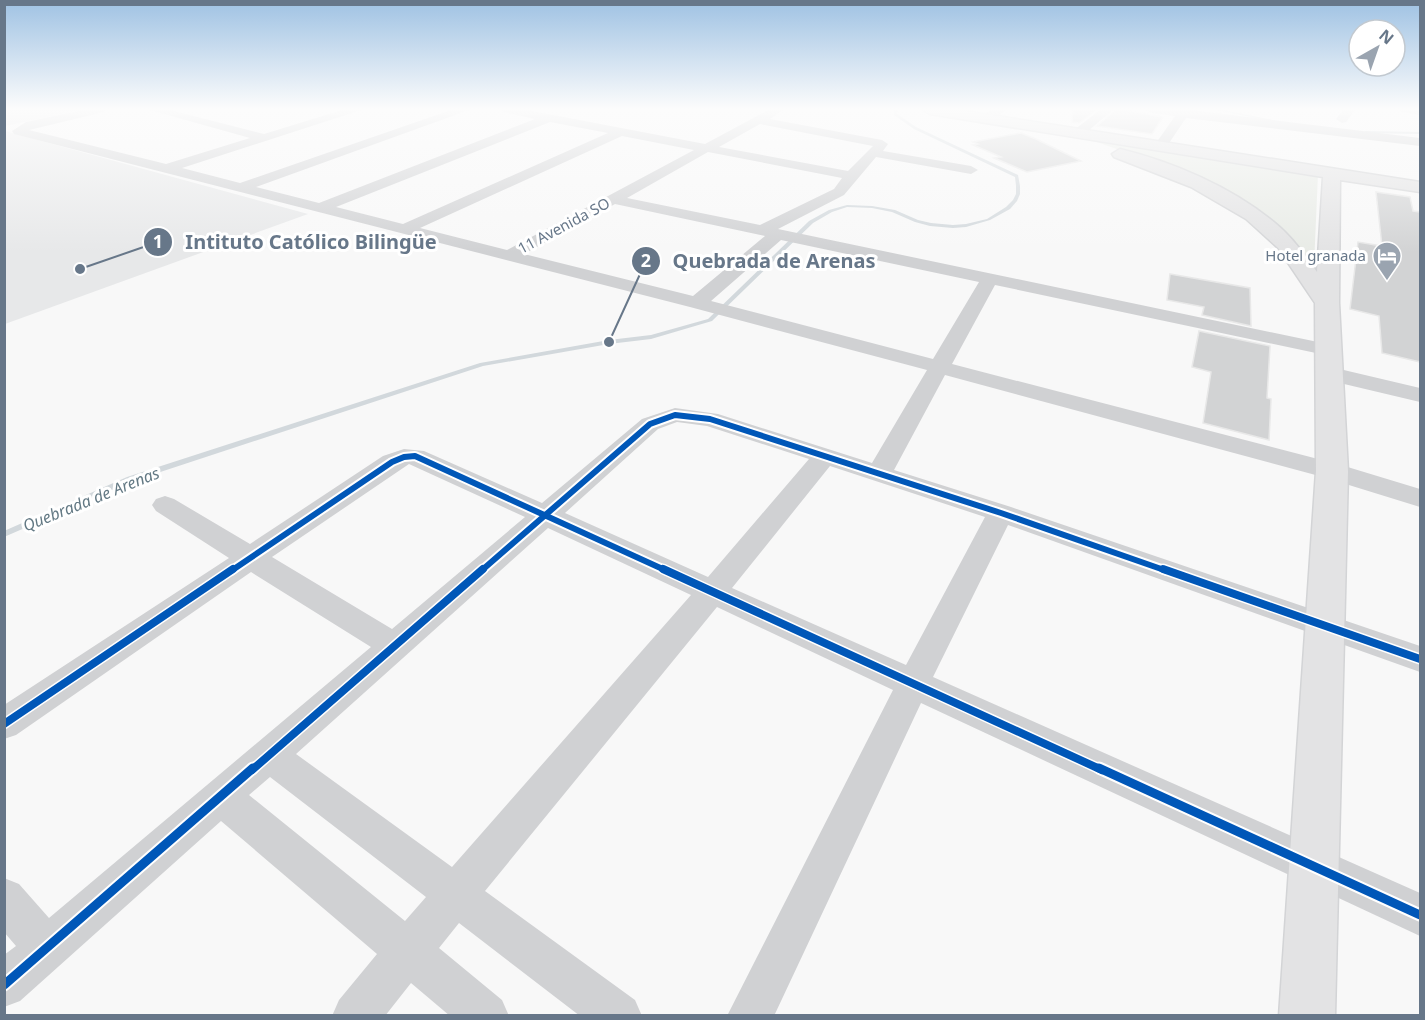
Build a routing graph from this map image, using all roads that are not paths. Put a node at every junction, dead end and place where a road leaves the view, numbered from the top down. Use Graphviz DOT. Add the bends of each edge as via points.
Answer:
graph roads {
  1 [pos="121,158"];
  2 [pos="201,158"];
  3 [pos="326,158"];
  4 [pos="447,158"];
  5 [pos="563,158"];
  6 [pos="690,158"];
  7 [pos="752,158"];
  8 [pos="869,158"];
  9 [pos="900,158"];
  10 [pos="1131,158"];
  11 [pos="1234,158"];
  12 [pos="165,169"];
  13 [pos="971,170"];
  14 [pos="1332,173"];
  15 [pos="851,176"];
  16 [pos="1420,187"];
  17 [pos="239,188"];
  18 [pos="612,199"];
  19 [pos="319,208"];
  20 [pos="404,229"];
  21 [pos="785,235"];
  22 [pos="508,256"];
  23 [pos="990,278"];
  24 [pos="1327,303"];
  25 [pos="702,304"];
  26 [pos="1330,362"];
  27 [pos="939,367"];
  28 [pos="1420,395"];
  29 [pos="826,455"];
  30 [pos="1332,471"];
  31 [pos="879,473"];
  32 [pos="1420,498"];
  33 [pos="165,505"];
  34 [pos="1001,513"];
  35 [pos="546,515"];
  36 [pos="251,558"];
  37 [pos="713,592"];
  38 [pos="1325,624"];
  39 [pos="395,646"];
  40 [pos="1420,659"];
  41 [pos="913,684"];
  42 [pos="4,724"];
  43 [pos="270,756"];
  44 [pos="221,796"];
  45 [pos="1314,866"];
  46 [pos="455,893"];
  47 [pos="4,898"];
  48 [pos="1420,915"];
  49 [pos="46,948"];
  50 [pos="408,950"];
  51 [pos="4,985"];
  52 [pos="355,1016"];
  53 [pos="486,1016"];
  54 [pos="619,1016"];
  55 [pos="750,1016"];
  56 [pos="1307,1016"];
  1 -- 12 [label="street"];
  2 -- 12 [label="street"];
  3 -- 17 [label="street"];
  4 -- 19 [label="street"];
  5 -- 20 [label="street"];
  6 -- 18 [label="street, 11 Avenida SO"];
  7 -- 15 [label="street"];
  8 -- 15 [label="street"];
  9 -- 13 [label="street"];
  10 -- 24 [label="highway" via="1228,200 1268,227"];
  11 -- 14 [label="highway"];
  12 -- 17 [label="street"];
  14 -- 16 [label="highway"];
  14 -- 24 [label="highway"];
  15 -- 21 [label="street" via="839,192"];
  17 -- 19 [label="street"];
  18 -- 21 [label="street"];
  18 -- 22 [label="street, 11 Avenida SO"];
  19 -- 20 [label="street"];
  20 -- 22 [label="street"];
  21 -- 23 [label="street"];
  21 -- 25 [label="street"];
  22 -- 25 [label="street"];
  23 -- 26 [label="street"];
  23 -- 27 [label="street"];
  24 -- 26 [label="highway"];
  25 -- 27 [label="street"];
  26 -- 28 [label="street"];
  26 -- 30 [label="highway"];
  27 -- 30 [label="street"];
  27 -- 31 [label="street"];
  29 -- 31 [label="street"];
  29 -- 35 [label="street" via="710,419 675,415 650,424"];
  29 -- 37 [label="street"];
  30 -- 32 [label="street"];
  30 -- 38 [label="highway"];
  31 -- 34 [label="street"];
  33 -- 36 [label="street"];
  34 -- 38 [label="street"];
  34 -- 41 [label="street"];
  35 -- 36 [label="street" via="415,456 404,457"];
  35 -- 37 [label="street"];
  35 -- 39 [label="street"];
  36 -- 39 [label="street"];
  36 -- 42 [label="street"];
  37 -- 41 [label="street"];
  37 -- 46 [label="street"];
  38 -- 40 [label="street"];
  38 -- 45 [label="highway"];
  39 -- 43 [label="street"];
  41 -- 45 [label="street"];
  41 -- 55 [label="street"];
  43 -- 44 [label="street"];
  43 -- 46 [label="street"];
  44 -- 49 [label="street"];
  44 -- 50 [label="street"];
  45 -- 48 [label="street"];
  45 -- 56 [label="highway"];
  46 -- 50 [label="street"];
  46 -- 54 [label="street"];
  47 -- 49 [label="street"];
  49 -- 51 [label="street"];
  50 -- 52 [label="street"];
  50 -- 53 [label="street"];
}
